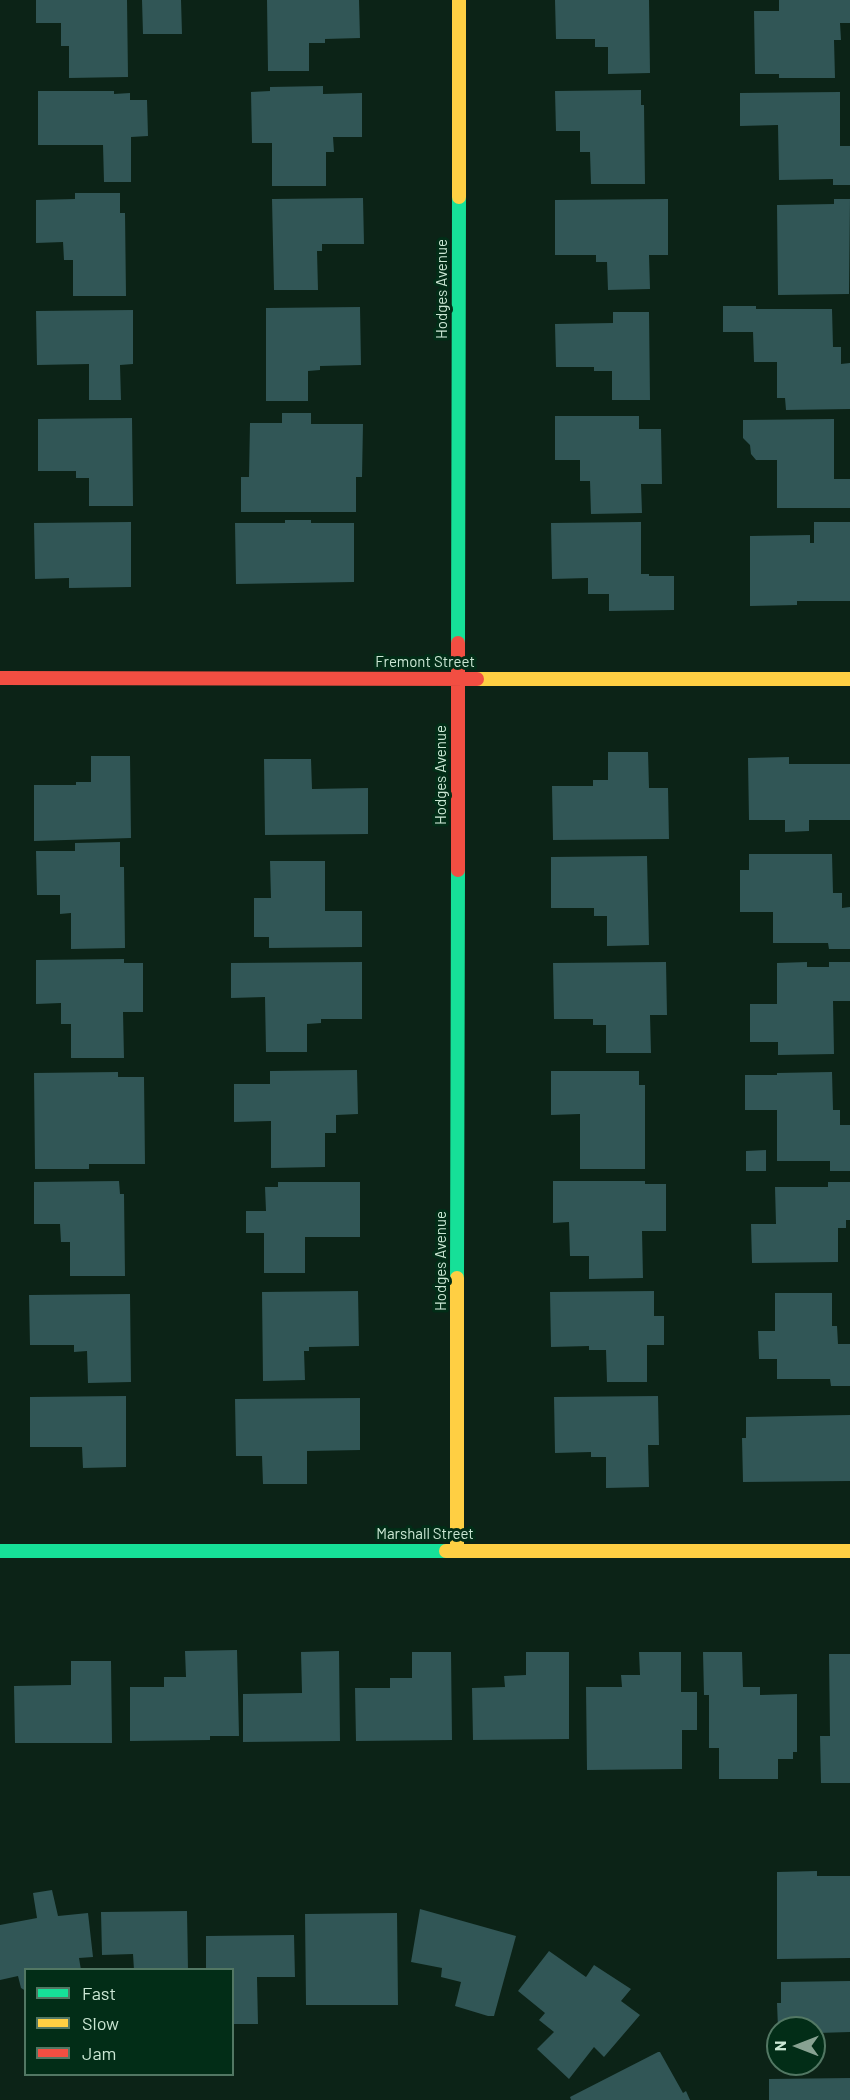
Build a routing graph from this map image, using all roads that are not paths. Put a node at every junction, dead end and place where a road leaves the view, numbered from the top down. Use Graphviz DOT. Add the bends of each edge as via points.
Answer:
graph roads {
  1 [pos="459,0"];
  2 [pos="0,678"];
  3 [pos="458,679"];
  4 [pos="850,679"];
  5 [pos="0,1551"];
  6 [pos="457,1551"];
  7 [pos="850,1551"];
  1 -- 3 [label="street, Hodges Avenue"];
  2 -- 3 [label="street, Fremont Street"];
  3 -- 4 [label="street, Fremont Street"];
  3 -- 6 [label="street, Hodges Avenue"];
  5 -- 6 [label="street, Marshall Street"];
  6 -- 7 [label="street, Marshall Street"];
}
